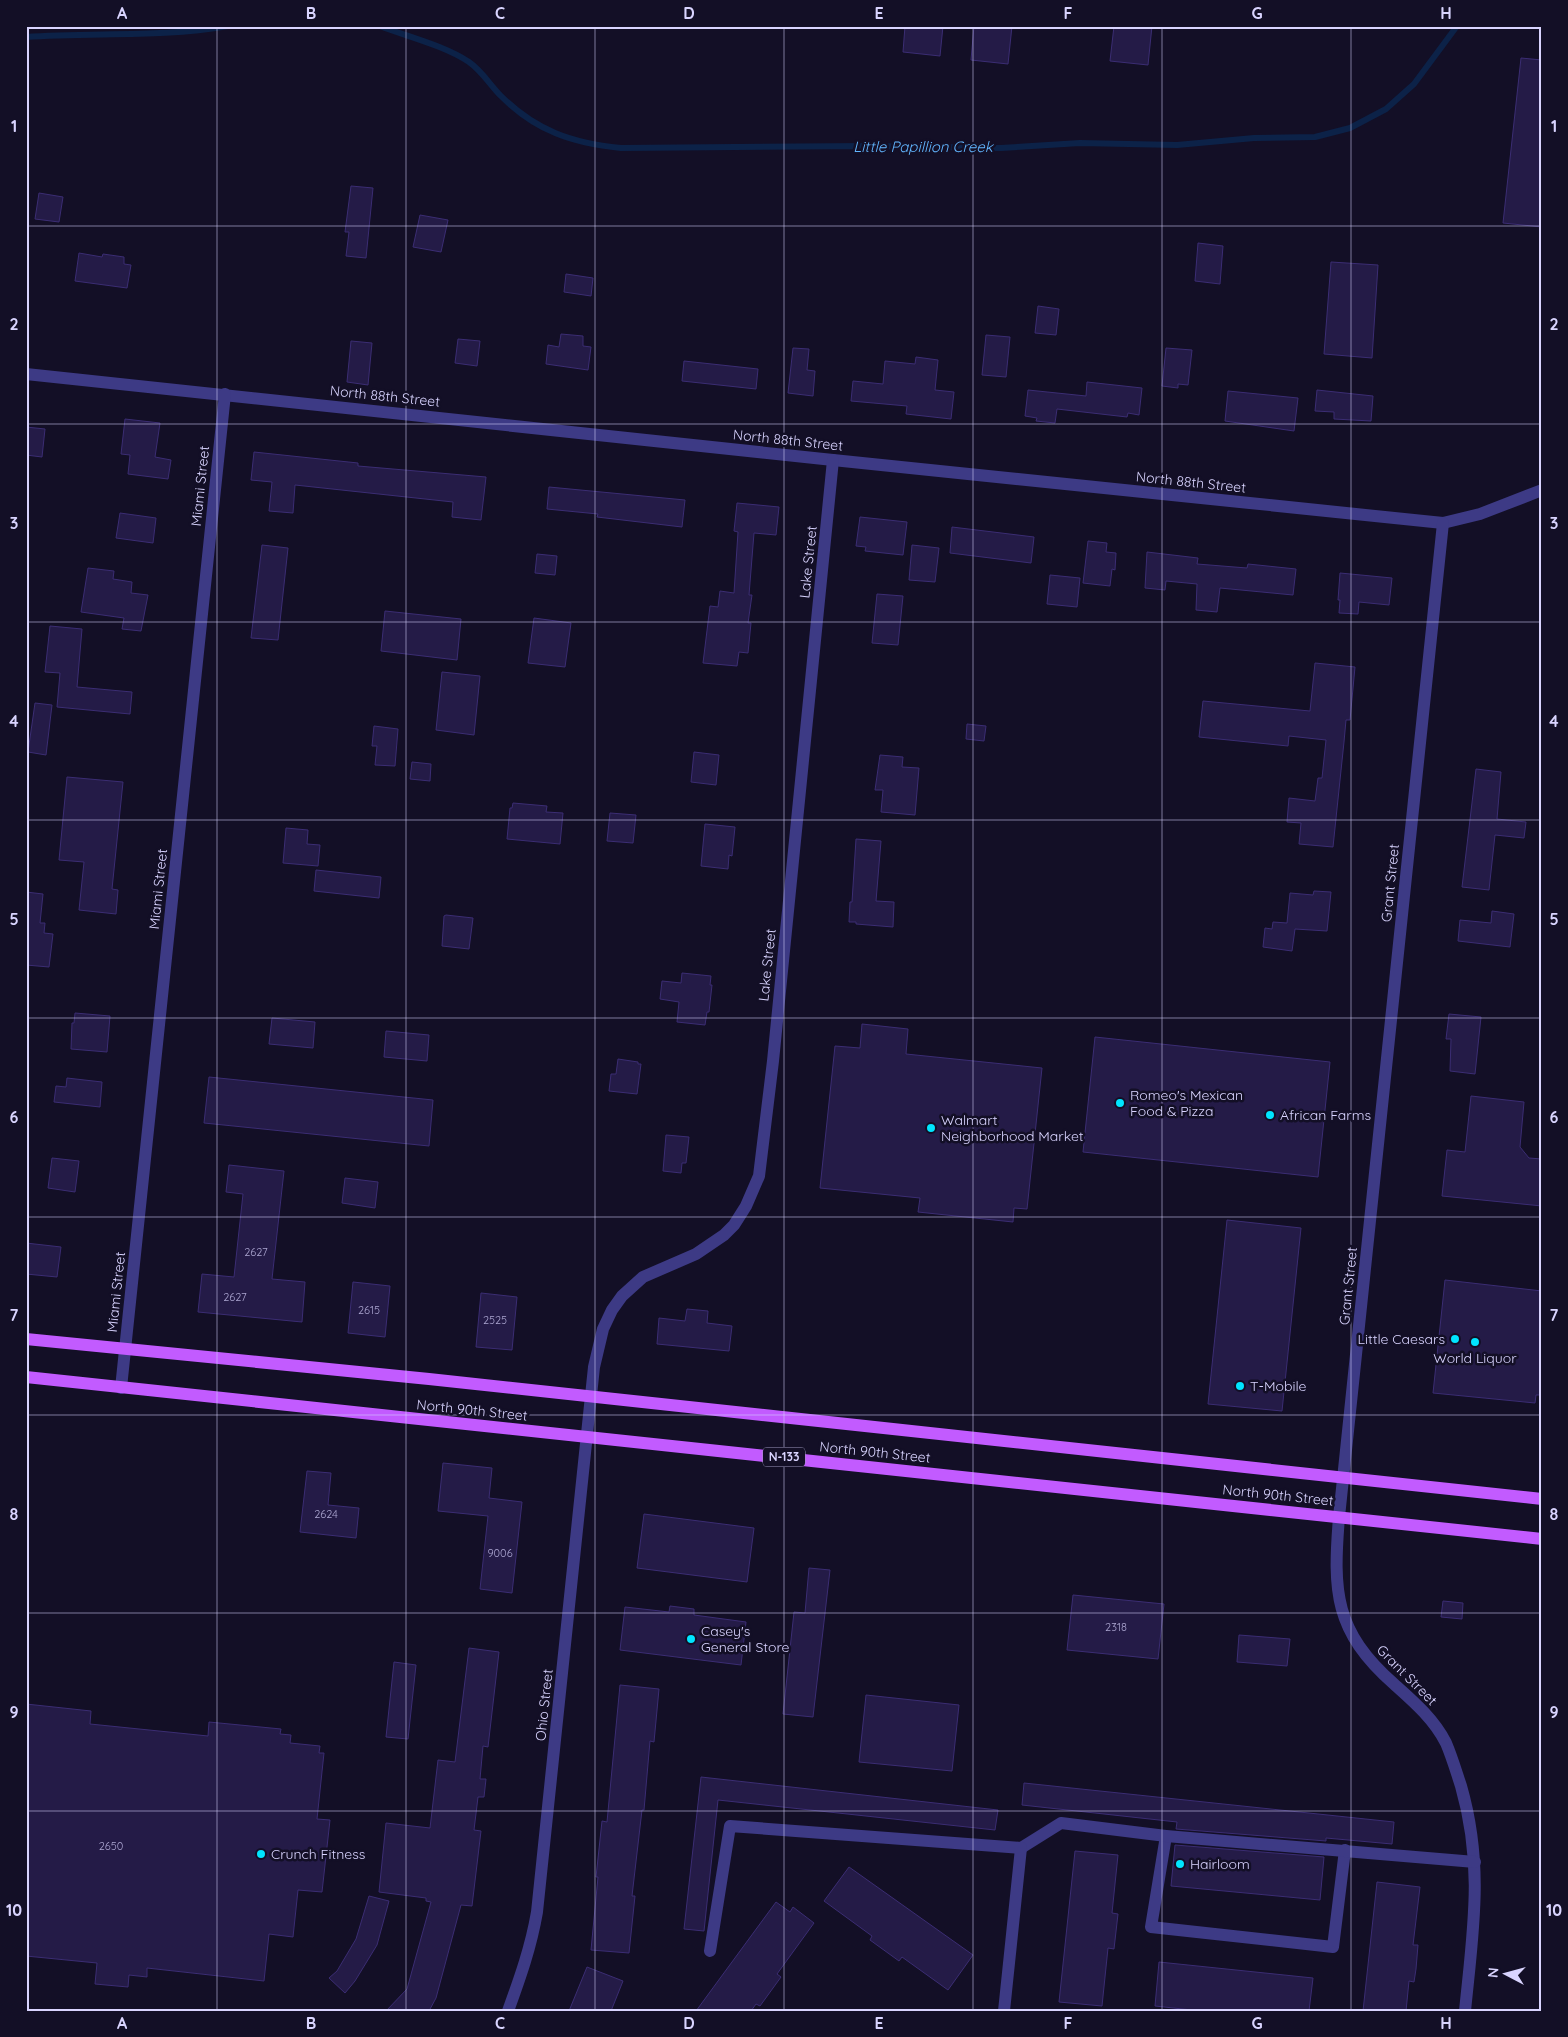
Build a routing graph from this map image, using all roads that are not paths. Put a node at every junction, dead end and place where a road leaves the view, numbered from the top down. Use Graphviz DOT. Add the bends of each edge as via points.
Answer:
graph roads {
  1 [pos="26,374"];
  2 [pos="225,394"];
  3 [pos="833,460"];
  4 [pos="1542,490"];
  5 [pos="1443,523"];
  6 [pos="26,1339"];
  7 [pos="125,1350"];
  8 [pos="26,1377"];
  9 [pos="121,1388"];
  10 [pos="591,1398"];
  11 [pos="587,1436"];
  12 [pos="1343,1478"];
  13 [pos="1542,1499"];
  14 [pos="1339,1517"];
  15 [pos="1542,1538"];
  16 [pos="1166,1836"];
  17 [pos="1021,1848"];
  18 [pos="1345,1850"];
  19 [pos="1475,1862"];
  20 [pos="710,1951"];
  21 [pos="508,2011"];
  22 [pos="1004,2011"];
  23 [pos="1464,2011"];
  1 -- 2 [label="street, North 88th Street"];
  2 -- 3 [label="street, North 88th Street"];
  2 -- 7 [label="street, Miami Street"];
  3 -- 5 [label="street, North 88th Street"];
  3 -- 10 [label="street, Lake Street" via="759,1176 746,1206 724,1235 696,1254 643,1277 617,1301 600,1337"];
  4 -- 5 [label="street, North 88th Street" via="1480,514"];
  5 -- 12 [label="street, Grant Street"];
  6 -- 7 [label="main road, North 90th Street"];
  7 -- 9 [label="street, Miami Street"];
  7 -- 10 [label="main road, North 90th Street"];
  8 -- 9 [label="main road, North 90th Street / N-133"];
  9 -- 11 [label="main road, North 90th Street / N-133"];
  10 -- 11 [label="street, Ohio Street"];
  10 -- 12 [label="main road, North 90th Street"];
  11 -- 14 [label="main road, North 90th Street / N-133"];
  11 -- 21 [label="street, Ohio Street" via="537,1912 525,1966"];
  12 -- 13 [label="main road, North 90th Street"];
  12 -- 14 [label="street, Grant Street"];
  14 -- 15 [label="main road, North 90th Street / N-133"];
  14 -- 19 [label="street, Grant Street" via="1336,1582 1344,1619 1362,1652 1432,1721 1445,1742 1465,1801"];
  16 -- 17 [label="street" via="1061,1823"];
  16 -- 18 [label="street"];
  16 -- 18 [label="street" via="1151,1927 1333,1947"];
  17 -- 20 [label="street" via="730,1826"];
  17 -- 22 [label="street"];
  18 -- 19 [label="street"];
  19 -- 23 [label="street, Grant Street" via="1475,1912"];
}
